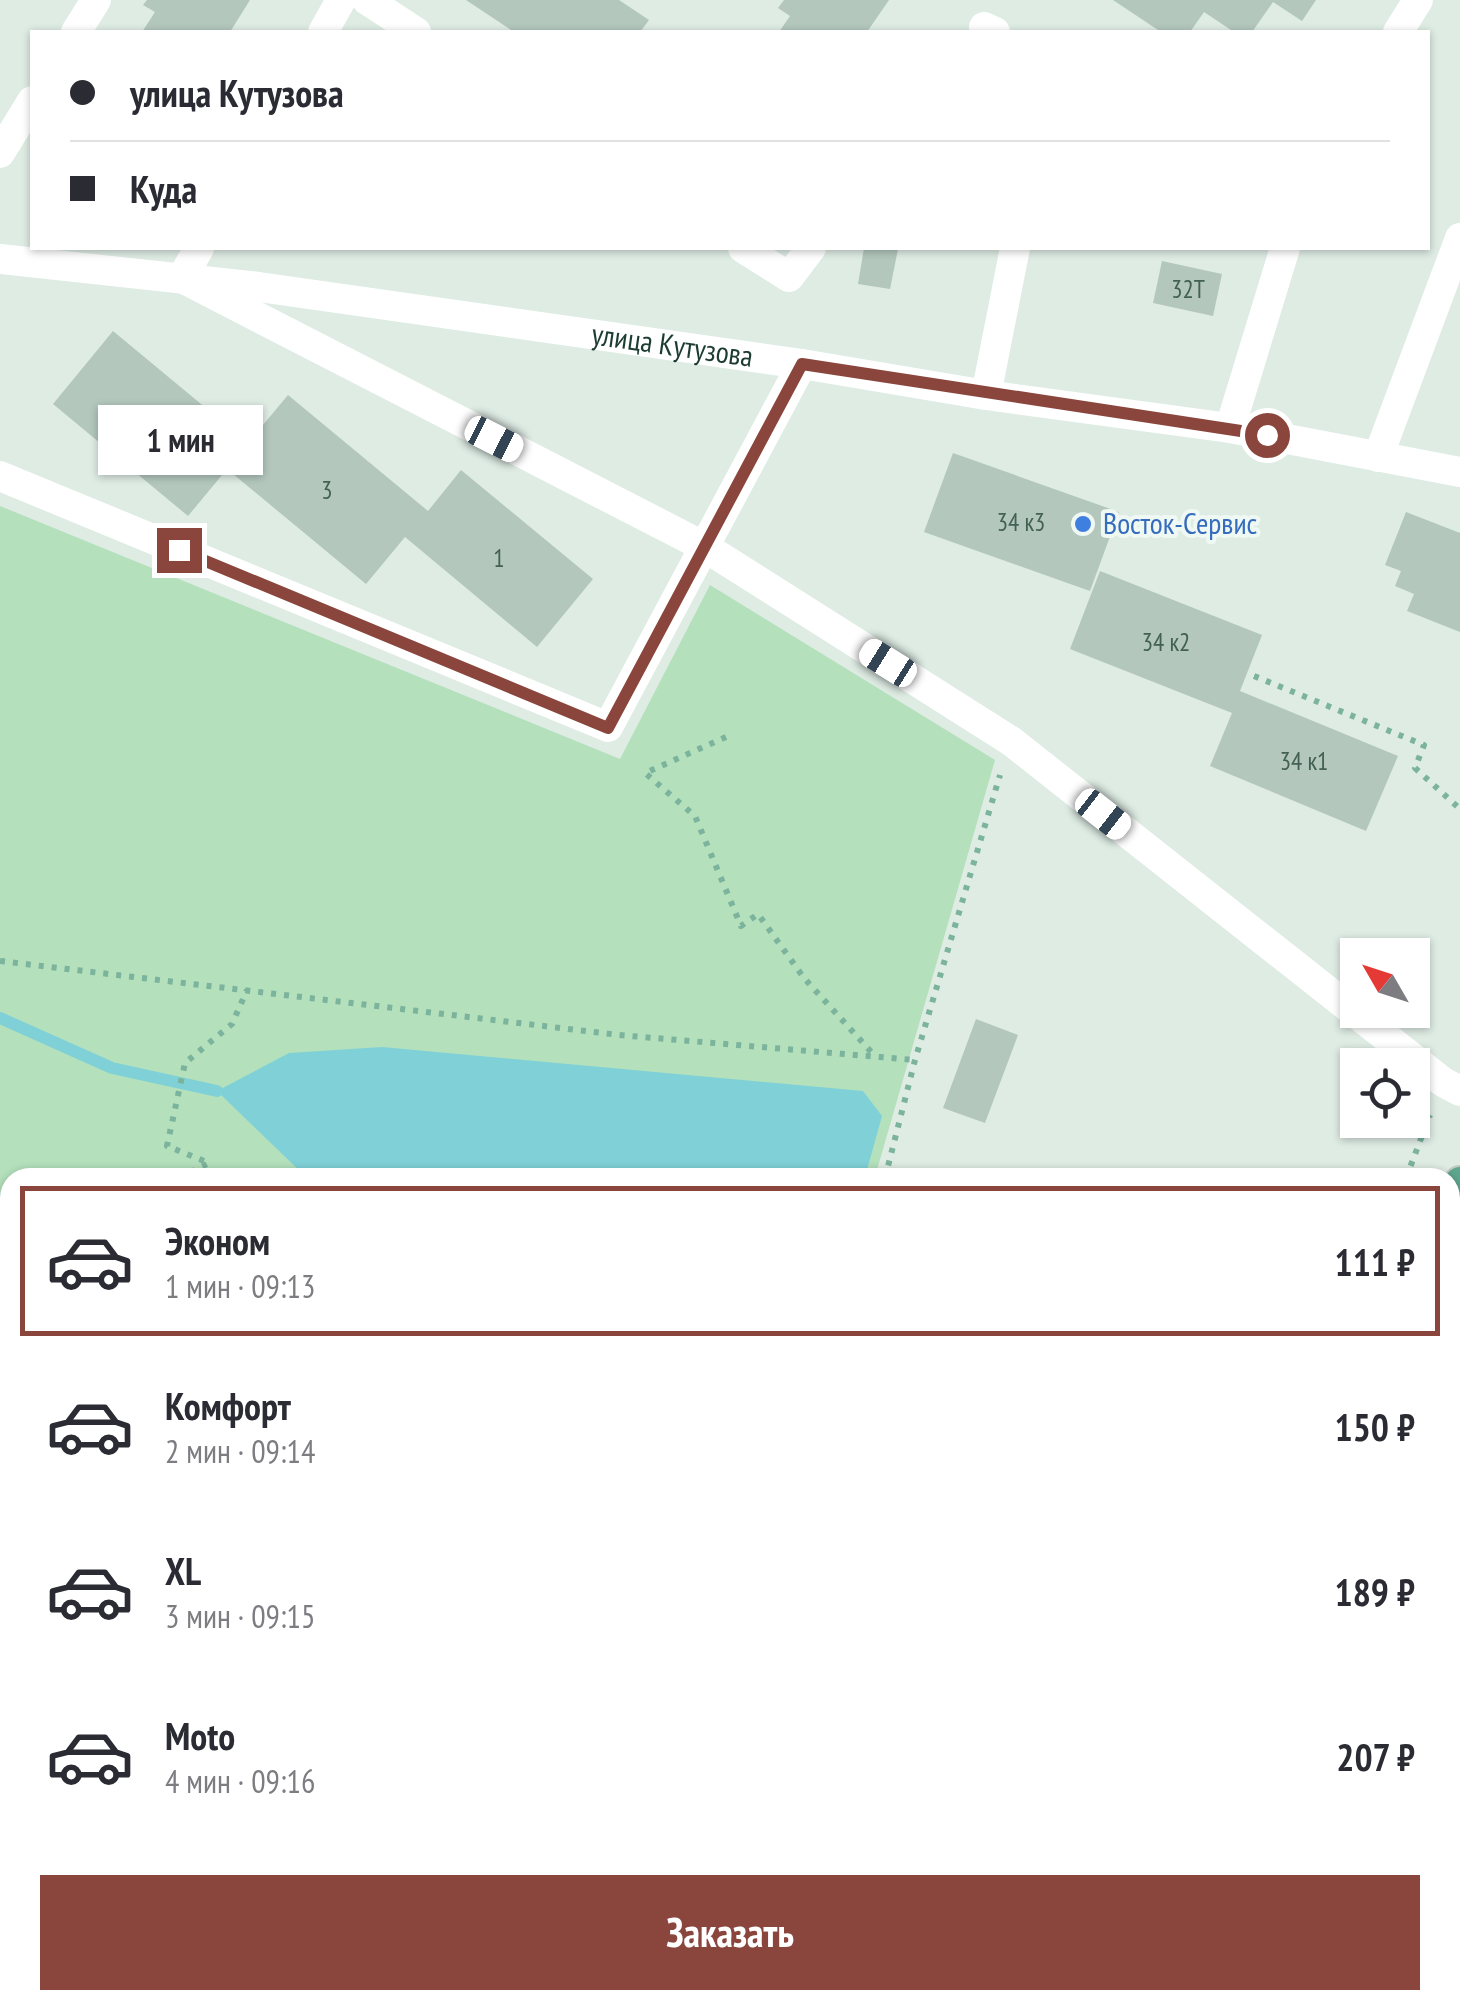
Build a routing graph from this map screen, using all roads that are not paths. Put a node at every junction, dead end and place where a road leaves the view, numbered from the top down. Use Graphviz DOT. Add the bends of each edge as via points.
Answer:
graph roads {
  1 [pos="96,0"];
  2 [pos="341,0"];
  3 [pos="367,0"];
  4 [pos="1418,0"];
  5 [pos="77,30"];
  6 [pos="323,30"];
  7 [pos="413,30"];
  8 [pos="1399,30"];
  9 [pos="30,105"];
  10 [pos="0,153"];
  11 [pos="1460,238"];
  12 [pos="199,250"];
  13 [pos="747,250"];
  14 [pos="810,250"];
  15 [pos="1015,250"];
  16 [pos="1284,250"];
  17 [pos="0,259"];
  18 [pos="182,278"];
  19 [pos="802,364"];
  20 [pos="986,395"];
  21 [pos="1230,428"];
  22 [pos="1378,456"];
  23 [pos="1460,472"];
  24 [pos="0,476"];
  25 [pos="703,546"];
  26 [pos="1460,1091"];
  1 -- 5 [label="street"];
  2 -- 6 [label="street"];
  3 -- 7 [label="street"];
  4 -- 8 [label="street"];
  9 -- 10 [label="street"];
  11 -- 22 [label="street"];
  12 -- 18 [label="street"];
  13 -- 14 [label="street" via="788,277"];
  15 -- 20 [label="street"];
  16 -- 21 [label="street"];
  17 -- 18 [label="street, улица Кутузова"];
  18 -- 19 [label="street, улица Кутузова"];
  18 -- 25 [label="street"];
  19 -- 20 [label="street, улица Кутузова"];
  19 -- 25 [label="street"];
  20 -- 21 [label="street, улица Кутузова"];
  21 -- 22 [label="street, улица Кутузова"];
  22 -- 23 [label="street, улица Кутузова"];
  24 -- 25 [label="street" via="608,728"];
  25 -- 26 [label="street" via="1011,740"];
}
